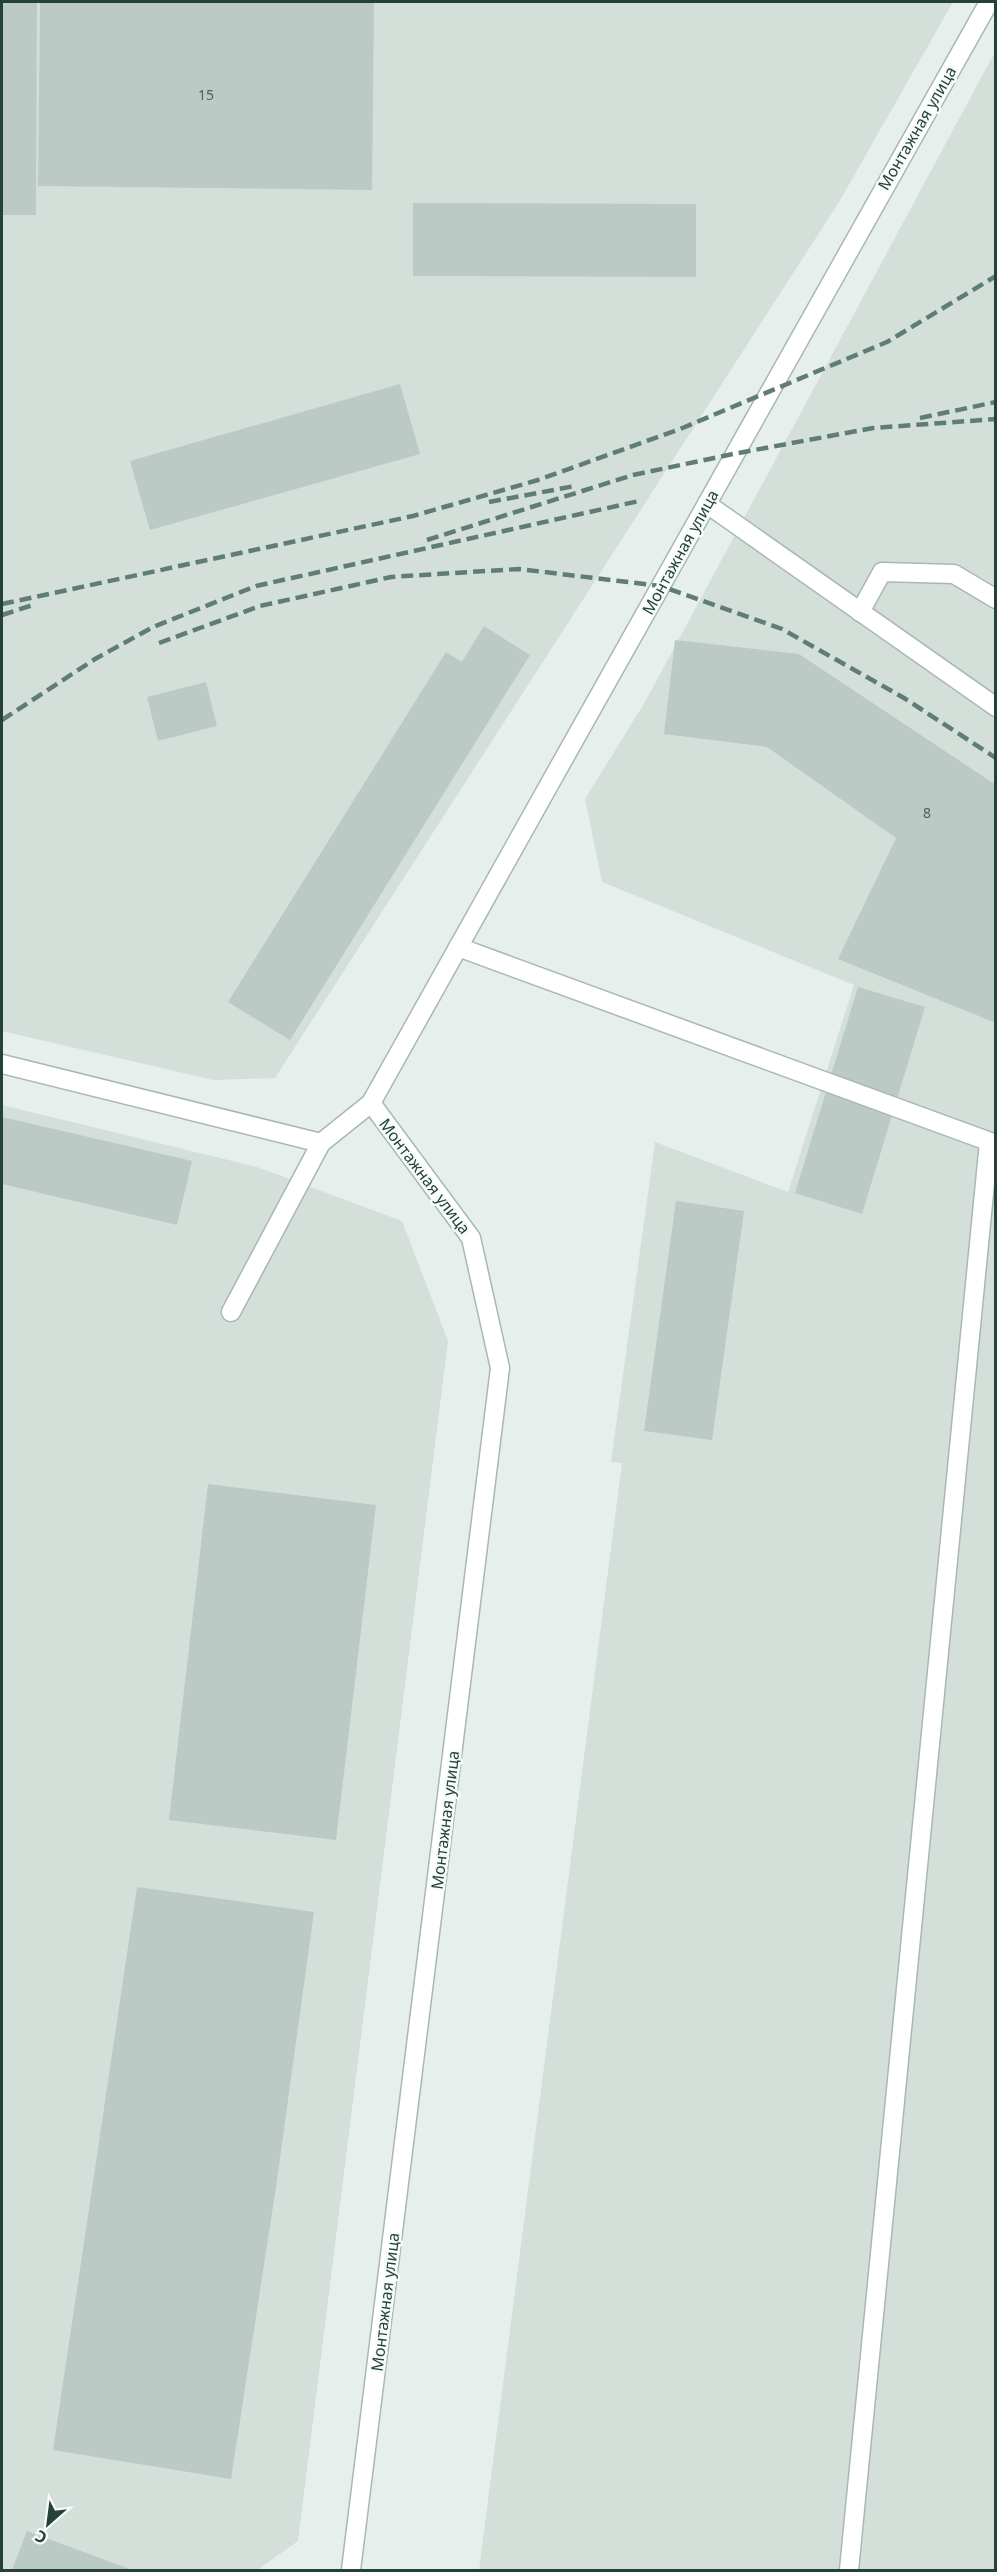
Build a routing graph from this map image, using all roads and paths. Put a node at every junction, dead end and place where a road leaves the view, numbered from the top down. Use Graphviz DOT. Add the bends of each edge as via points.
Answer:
graph roads {
  1 [pos="989,2"];
  2 [pos="707,504"];
  3 [pos="996,599"];
  4 [pos="860,612"];
  5 [pos="996,707"];
  6 [pos="458,947"];
  7 [pos="2,1064"];
  8 [pos="371,1103"];
  9 [pos="321,1143"];
  10 [pos="992,1143"];
  11 [pos="231,1312"];
  12 [pos="351,2571"];
  13 [pos="849,2571"];
  1 -- 2 [label="street, Монтажная улица"];
  2 -- 4 [label="street"];
  2 -- 6 [label="street, Монтажная улица"];
  3 -- 4 [label="street" via="954,574 882,572"];
  4 -- 5 [label="street"];
  6 -- 8 [label="street, Монтажная улица"];
  6 -- 10 [label="street"];
  7 -- 9 [label="street"];
  8 -- 9 [label="street, Монтажная улица"];
  8 -- 12 [label="street, Монтажная улица" via="471,1238 500,1368"];
  9 -- 11 [label="street"];
  10 -- 13 [label="street"];
}
